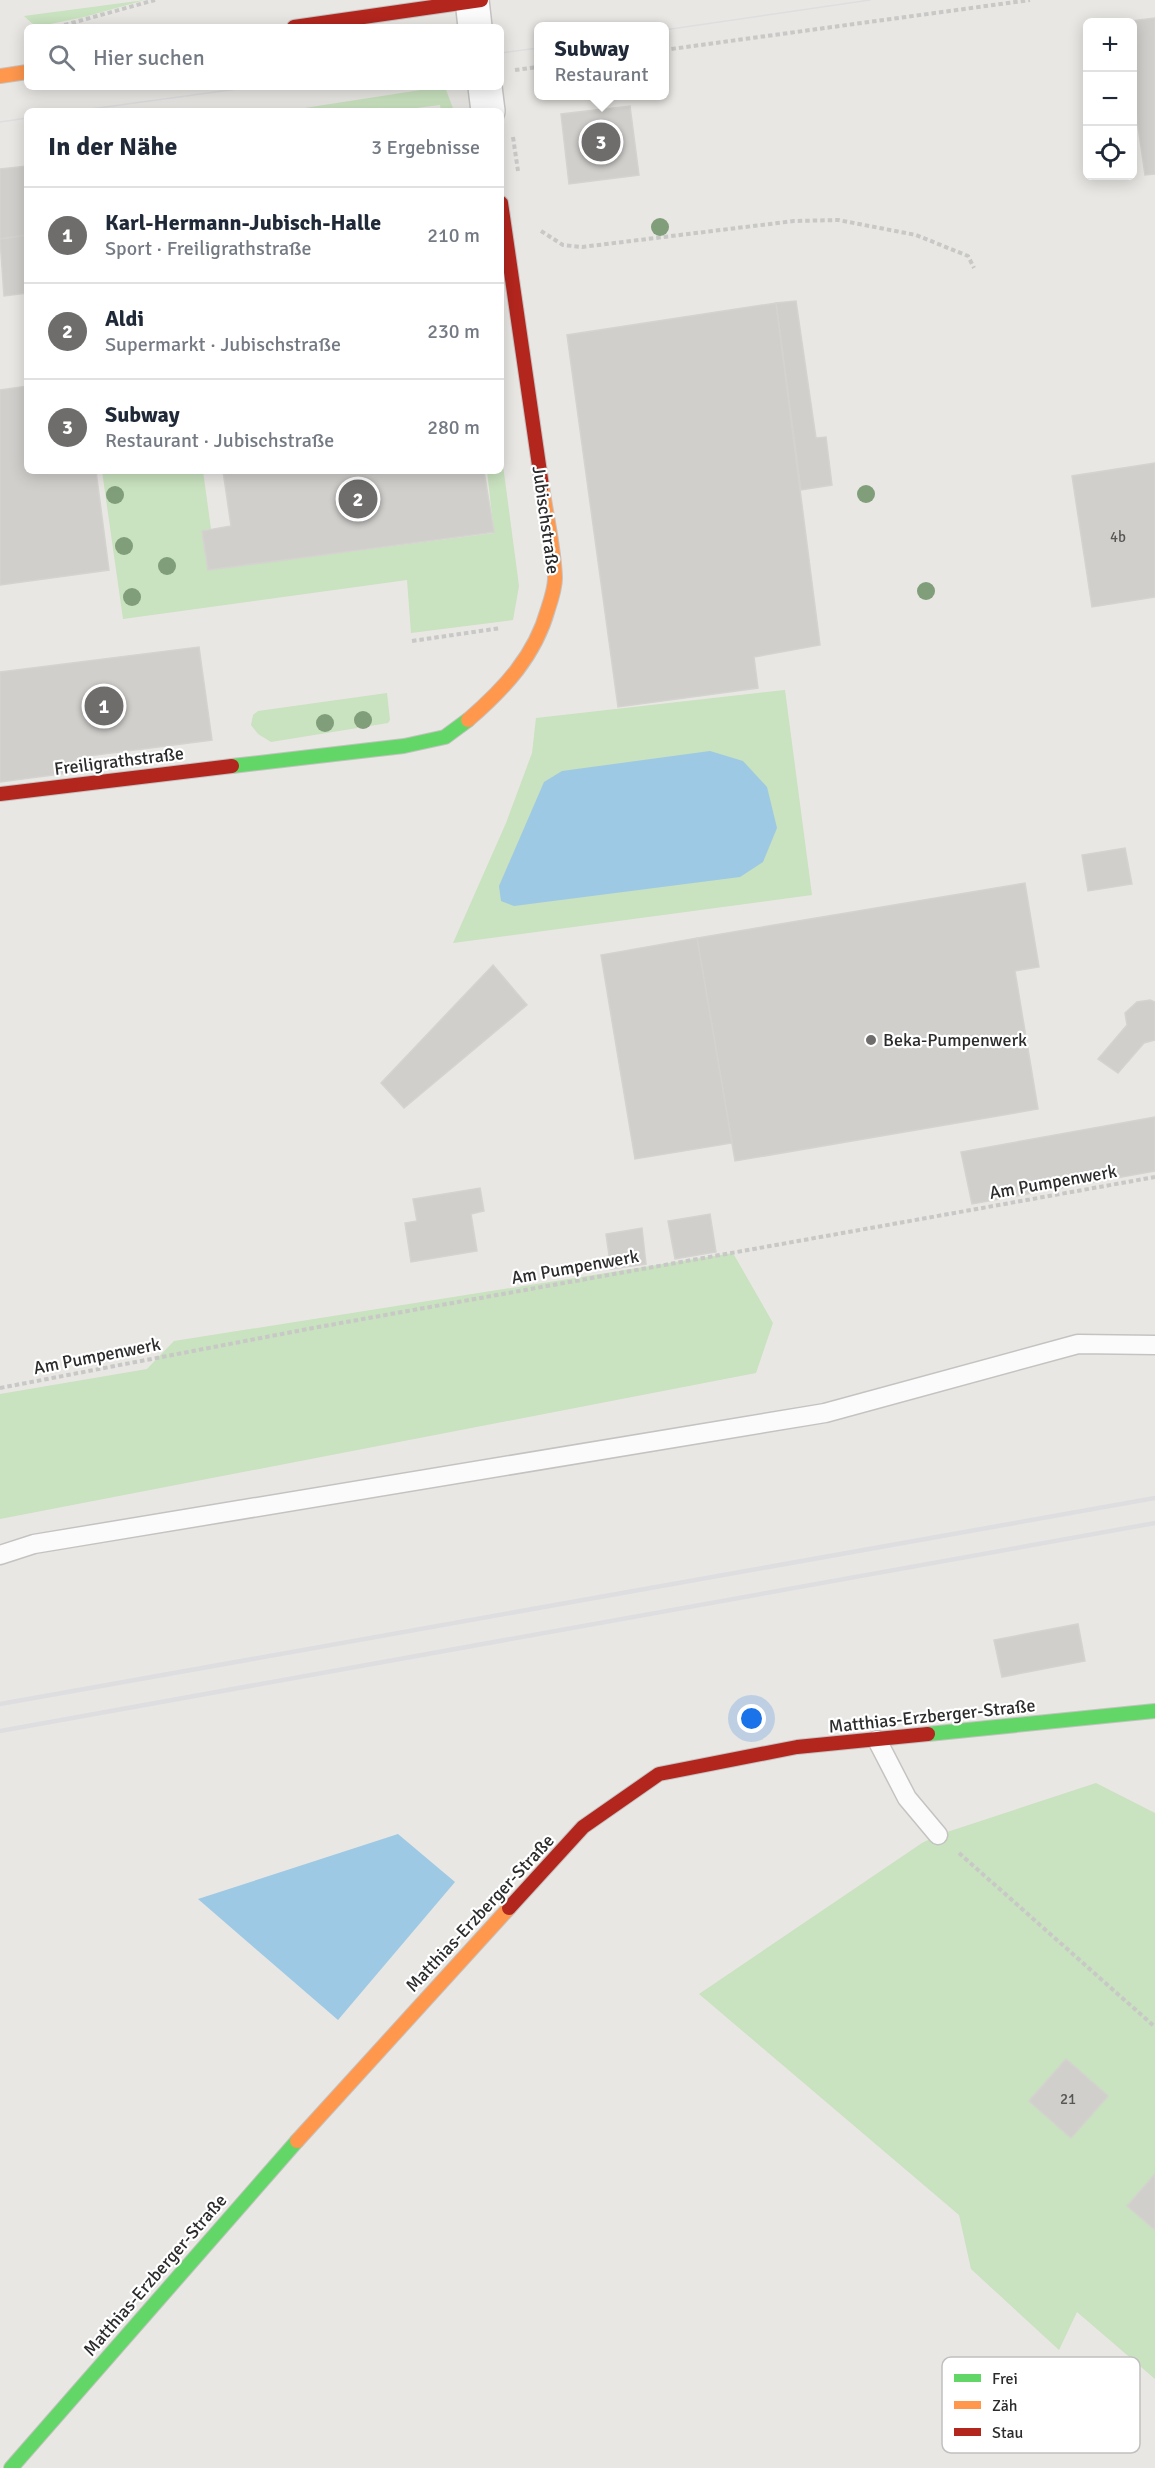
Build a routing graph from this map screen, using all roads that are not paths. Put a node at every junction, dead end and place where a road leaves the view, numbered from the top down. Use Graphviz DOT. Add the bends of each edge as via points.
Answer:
graph roads {
  1 [pos="475,7"];
  2 [pos="321,24"];
  3 [pos="24,72"];
  4 [pos="0,75"];
  5 [pos="499,90"];
  6 [pos="499,108"];
  7 [pos="504,224"];
  8 [pos="242,765"];
  9 [pos="0,794"];
  10 [pos="1155,1345"];
  11 [pos="0,1555"];
  12 [pos="1155,1711"];
  13 [pos="877,1740"];
  14 [pos="938,1835"];
  15 [pos="11,2468"];
  1 -- 2 [label="street"];
  3 -- 4 [label="street"];
  5 -- 6 [label="street"];
  7 -- 8 [label="street, Jubischstraße" via="555,579 551,608 536,642 498,695 446,736 404,746"];
  8 -- 9 [label="street, Freiligrathstraße"];
  10 -- 11 [label="lane" via="1078,1344 825,1413 34,1544"];
  12 -- 13 [label="street, Matthias-Erzberger-Straße"];
  13 -- 14 [label="lane" via="907,1798"];
  13 -- 15 [label="street, Matthias-Erzberger-Straße" via="797,1748 658,1774 583,1827 341,2091"];
}
